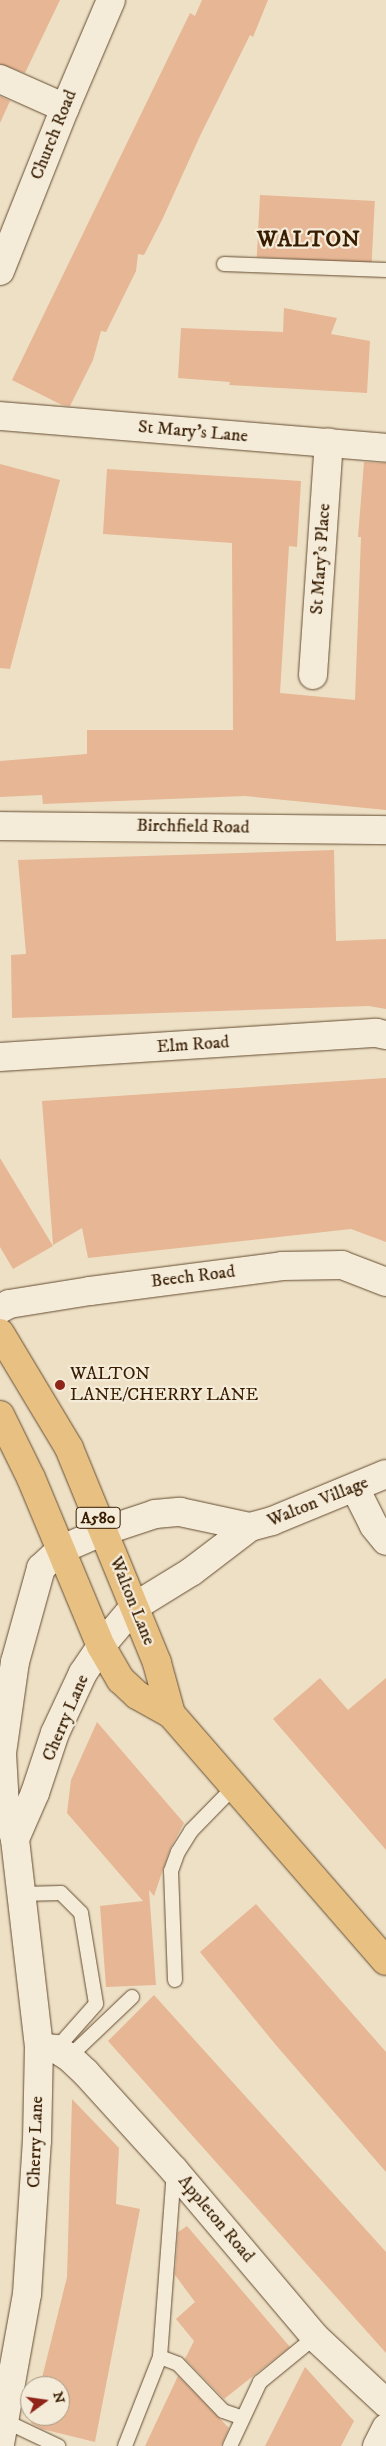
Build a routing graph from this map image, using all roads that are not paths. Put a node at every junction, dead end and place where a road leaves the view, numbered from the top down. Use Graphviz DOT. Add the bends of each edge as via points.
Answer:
graph roads {
  1 [pos="111,0"];
  2 [pos="0,80"];
  3 [pos="65,108"];
  4 [pos="224,264"];
  5 [pos="386,270"];
  6 [pos="0,271"];
  7 [pos="0,416"];
  8 [pos="329,443"];
  9 [pos="386,448"];
  10 [pos="313,675"];
  11 [pos="0,826"];
  12 [pos="386,830"];
  13 [pos="386,1036"];
  14 [pos="0,1057"];
  15 [pos="386,1282"];
  16 [pos="0,1308"];
  17 [pos="0,1333"];
  18 [pos="0,1415"];
  19 [pos="386,1474"];
  20 [pos="354,1488"];
  21 [pos="250,1527"];
  22 [pos="104,1531"];
  23 [pos="386,1541"];
  24 [pos="60,1550"];
  25 [pos="134,1607"];
  26 [pos="101,1646"];
  27 [pos="171,1714"];
  28 [pos="234,1787"];
  29 [pos="3,1807"];
  30 [pos="15,1839"];
  31 [pos="21,1894"];
  32 [pos="386,1961"];
  33 [pos="175,1980"];
  34 [pos="132,1998"];
  35 [pos="54,2051"];
  36 [pos="174,2170"];
  37 [pos="315,2337"];
  38 [pos="160,2358"];
  39 [pos="386,2404"];
  40 [pos="243,2418"];
  41 [pos="386,2428"];
  42 [pos="3,2432"];
  43 [pos="58,2446"];
  44 [pos="125,2446"];
  45 [pos="230,2446"];
  46 [pos="378,2446"];
  1 -- 3 [label="street, Church Road"];
  2 -- 3 [label="street"];
  3 -- 6 [label="street, Church Road"];
  4 -- 5 [label="lane"];
  7 -- 8 [label="street, St Mary's Lane"];
  8 -- 9 [label="street, St Mary's Lane"];
  8 -- 10 [label="street, St Mary's Place"];
  11 -- 12 [label="street, Birchfield Road"];
  13 -- 14 [label="street, Elm Road" via="376,1033"];
  15 -- 16 [label="street, Beech Road" via="342,1265 282,1266 99,1290"];
  17 -- 22 [label="highway, Walton Lane / A580" via="69,1448"];
  18 -- 24 [label="highway, Walton Lane / A580" via="32,1478"];
  19 -- 20 [label="street, Walton Village"];
  20 -- 21 [label="street, Walton Village" via="272,1522"];
  20 -- 23 [label="street" via="374,1526"];
  21 -- 22 [label="street, Walton Village" via="180,1512 155,1514"];
  21 -- 25 [label="street, Walton Village" via="191,1572"];
  22 -- 24 [label="street, Walton Village"];
  22 -- 25 [label="highway, Walton Lane / A580"];
  24 -- 26 [label="highway, Walton Lane / A580"];
  24 -- 29 [label="street, Cherry Lane" via="41,1568 15,1662 2,1753"];
  25 -- 26 [label="street, Cherry Lane"];
  25 -- 27 [label="highway, Walton Lane / A580" via="157,1663"];
  26 -- 27 [label="highway, Walton Lane / A580" via="121,1680 137,1695"];
  26 -- 30 [label="street, Cherry Lane" via="83,1674 56,1733 36,1793"];
  27 -- 28 [label="highway, Walton Lane / A580"];
  28 -- 32 [label="highway, Walton Lane / A580"];
  28 -- 33 [label="lane" via="191,1831 171,1871"];
  29 -- 30 [label="street, Cherry Lane"];
  30 -- 31 [label="street, Cherry Lane"];
  31 -- 35 [label="street, Cherry Lane"];
  31 -- 35 [label="lane" via="61,1893 81,1913 96,2004"];
  34 -- 35 [label="lane"];
  35 -- 36 [label="street, Appleton Road"];
  35 -- 42 [label="street, Cherry Lane" via="37,2141 27,2294"];
  36 -- 37 [label="street, Appleton Road"];
  36 -- 38 [label="lane"];
  37 -- 39 [label="street, Appleton Road"];
  37 -- 40 [label="lane" via="260,2382"];
  38 -- 40 [label="lane" via="178,2364 223,2411"];
  38 -- 44 [label="lane"];
  40 -- 45 [label="lane"];
  41 -- 46 [label="street"];
  42 -- 43 [label="lane"];
}
